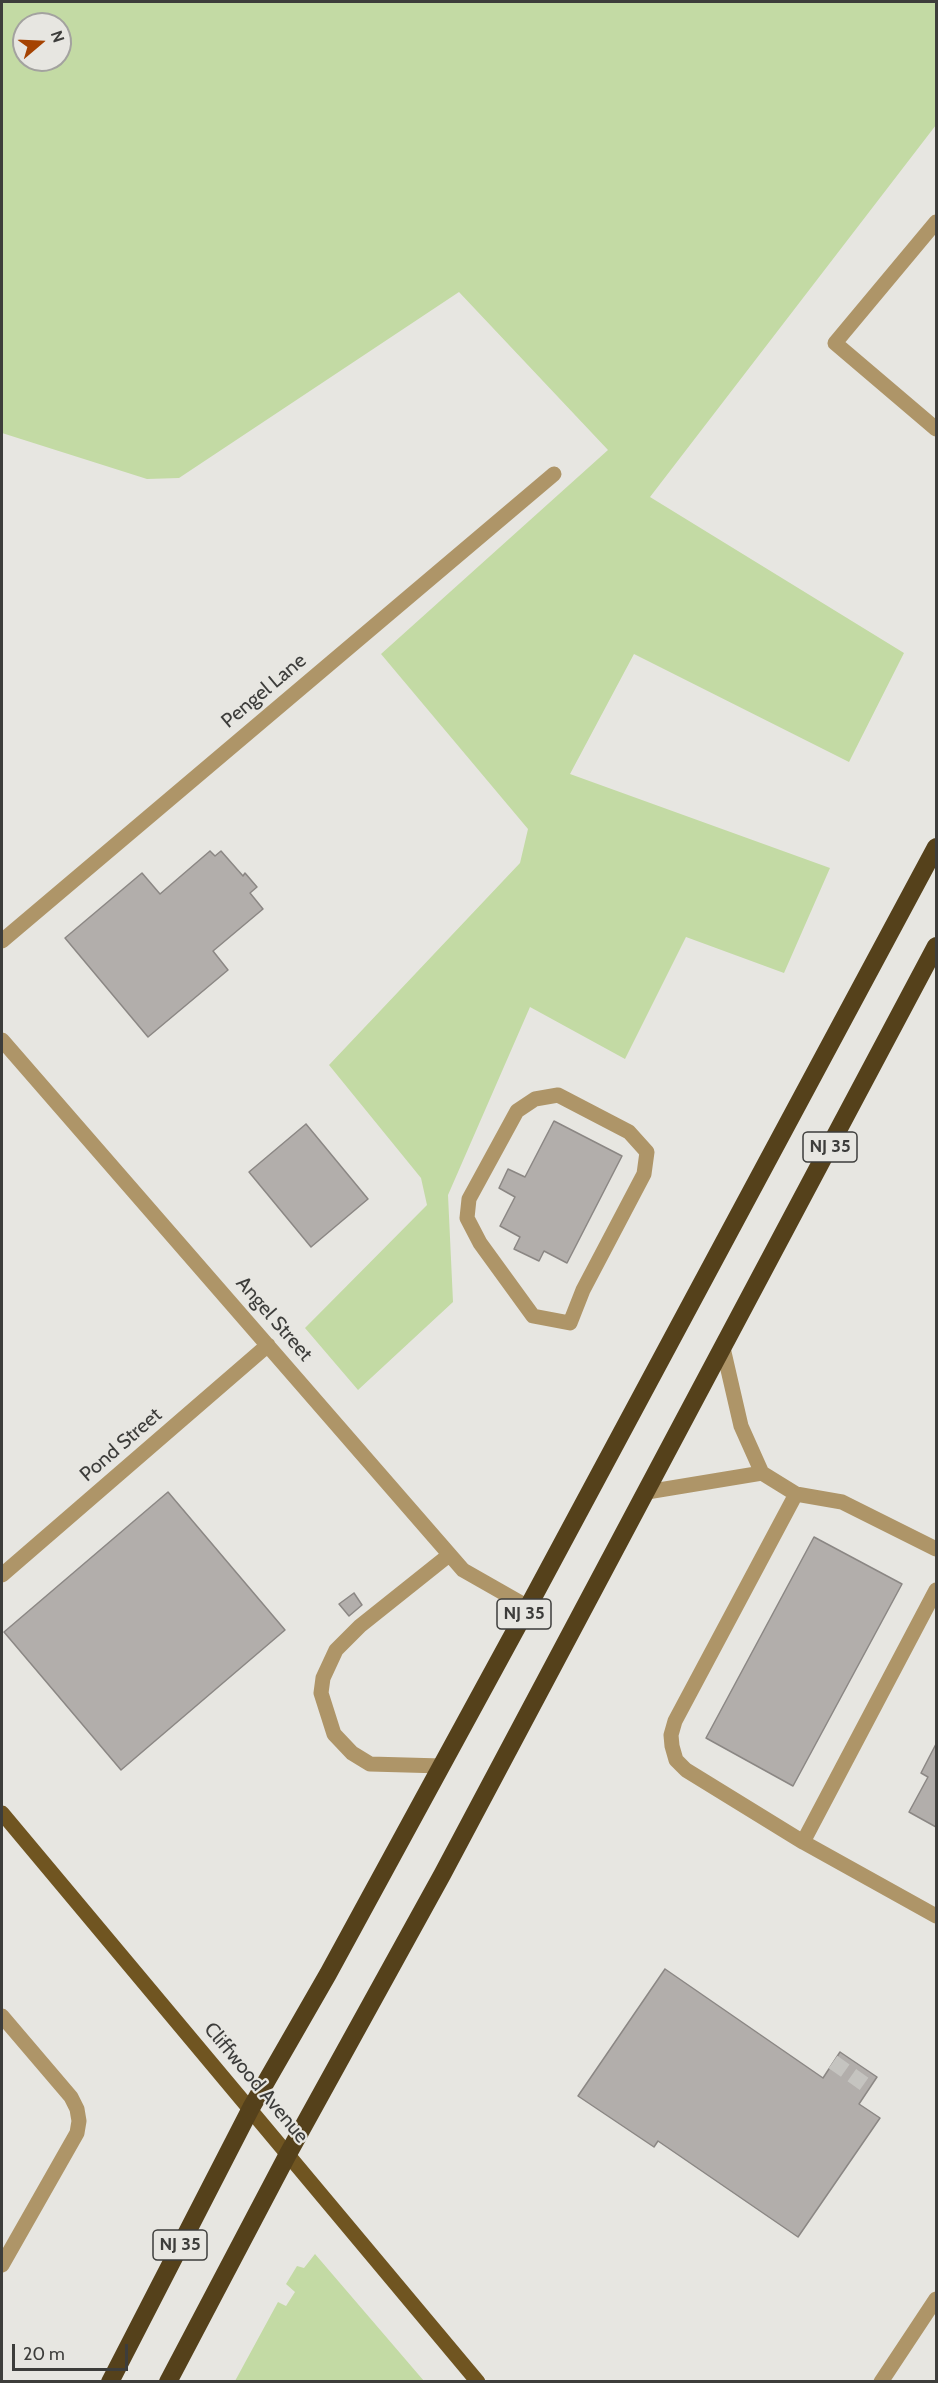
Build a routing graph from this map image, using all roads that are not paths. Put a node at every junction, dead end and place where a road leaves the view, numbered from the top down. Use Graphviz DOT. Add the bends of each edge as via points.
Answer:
graph roads {
  1 [pos="936,222"];
  2 [pos="936,429"];
  3 [pos="554,474"];
  4 [pos="936,848"];
  5 [pos="2,941"];
  6 [pos="936,946"];
  7 [pos="2,1040"];
  8 [pos="533,1316"];
  9 [pos="268,1345"];
  10 [pos="723,1348"];
  11 [pos="762,1473"];
  12 [pos="647,1492"];
  13 [pos="796,1494"];
  14 [pos="933,1543"];
  15 [pos="449,1555"];
  16 [pos="2,1575"];
  17 [pos="936,1590"];
  18 [pos="528,1607"];
  19 [pos="442,1766"];
  20 [pos="2,1813"];
  21 [pos="803,1842"];
  22 [pos="936,1916"];
  23 [pos="2,2016"];
  24 [pos="251,2108"];
  25 [pos="288,2154"];
  26 [pos="2,2265"];
  27 [pos="936,2299"];
  28 [pos="110,2382"];
  29 [pos="168,2382"];
  30 [pos="478,2382"];
  31 [pos="881,2382"];
  1 -- 2 [label="street" via="835,343"];
  3 -- 5 [label="street, Pengel Lane"];
  4 -- 18 [label="highway, NJ 35"];
  6 -- 10 [label="highway, NJ 35"];
  7 -- 9 [label="street, Angel Street"];
  8 -- 8 [label="street" via="480,1243 467,1218 469,1199 518,1111 535,1099 558,1095 629,1132 647,1152 644,1174 583,1290 570,1323"];
  9 -- 15 [label="street, Angel Street"];
  9 -- 16 [label="street, Pond Street"];
  10 -- 11 [label="street" via="741,1426"];
  10 -- 12 [label="highway, NJ 35"];
  11 -- 12 [label="street"];
  11 -- 13 [label="street"];
  12 -- 25 [label="highway, NJ 35"];
  13 -- 14 [label="street" via="842,1502"];
  13 -- 21 [label="street" via="671,1735 676,1760 686,1770"];
  15 -- 18 [label="street, Angel Street" via="481,1582"];
  15 -- 19 [label="street" via="336,1650 323,1678 321,1693 334,1734 352,1753 370,1764"];
  17 -- 21 [label="street"];
  18 -- 19 [label="highway, NJ 35"];
  19 -- 24 [label="highway, NJ 35"];
  20 -- 24 [label="main road, Cliffwood Avenue"];
  21 -- 22 [label="street"];
  23 -- 26 [label="street" via="70,2097 79,2121 77,2133"];
  24 -- 25 [label="main road, Cliffwood Avenue"];
  24 -- 28 [label="highway, NJ 35"];
  25 -- 29 [label="highway, NJ 35"];
  25 -- 30 [label="main road, Cliffwood Avenue"];
  27 -- 31 [label="street"];
}
